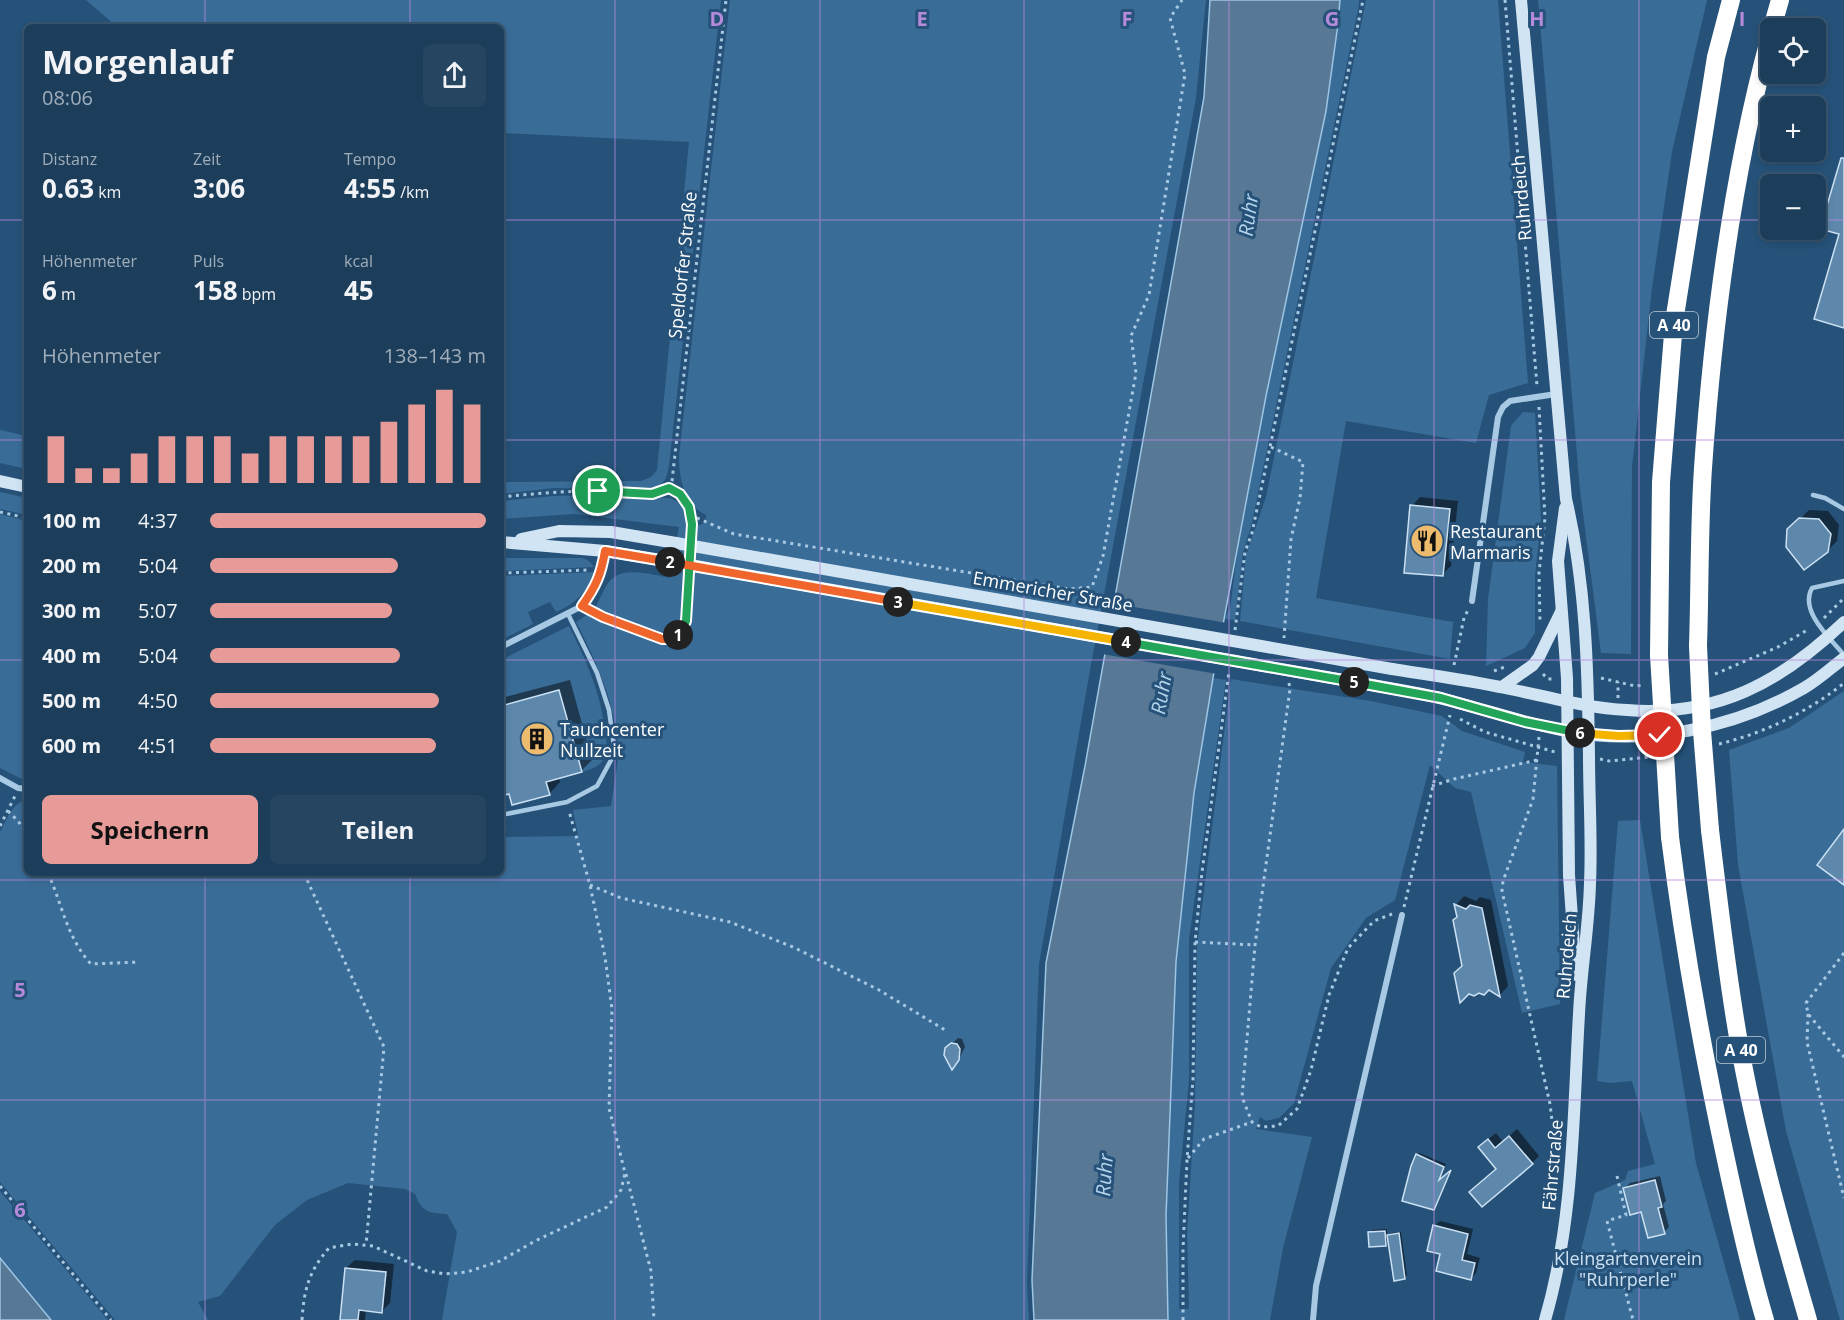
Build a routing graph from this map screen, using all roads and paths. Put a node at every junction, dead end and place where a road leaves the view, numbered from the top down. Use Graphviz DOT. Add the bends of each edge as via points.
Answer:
graph roads {
  1 [pos="726,0"];
  2 [pos="1182,0"];
  3 [pos="1363,0"];
  4 [pos="1505,0"];
  5 [pos="1521,0"];
  6 [pos="1731,0"];
  7 [pos="1780,0"];
  8 [pos="1775,18"];
  9 [pos="1760,82"];
  10 [pos="1557,393"];
  11 [pos="1538,396"];
  12 [pos="1270,447"];
  13 [pos="0,481"];
  14 [pos="24,486"];
  15 [pos="669,488"];
  16 [pos="1813,495"];
  17 [pos="504,497"];
  18 [pos="1566,499"];
  19 [pos="1844,509"];
  20 [pos="0,512"];
  21 [pos="690,515"];
  22 [pos="24,517"];
  23 [pos="691,538"];
  24 [pos="505,542"];
  25 [pos="605,551"];
  26 [pos="602,569"];
  27 [pos="504,573"];
  28 [pos="689,573"];
  29 [pos="1844,581"];
  30 [pos="1844,598"];
  31 [pos="1472,600"];
  32 [pos="582,606"];
  33 [pos="1561,611"];
  34 [pos="568,614"];
  35 [pos="1844,622"];
  36 [pos="1819,623"];
  37 [pos="1538,627"];
  38 [pos="1828,636"];
  39 [pos="1234,637"];
  40 [pos="1285,645"];
  41 [pos="504,646"];
  42 [pos="1844,656"];
  43 [pos="1230,671"];
  44 [pos="1289,678"];
  45 [pos="1451,679"];
  46 [pos="1502,687"];
  47 [pos="1568,702"];
  48 [pos="1589,705"];
  49 [pos="1568,731"];
  50 [pos="1589,734"];
  51 [pos="1537,760"];
  52 [pos="0,778"];
  53 [pos="1432,786"];
  54 [pos="18,788"];
  55 [pos="24,789"];
  56 [pos="567,802"];
  57 [pos="8,811"];
  58 [pos="504,814"];
  59 [pos="0,826"];
  60 [pos="24,830"];
  61 [pos="49,876"];
  62 [pos="306,876"];
  63 [pos="590,885"];
  64 [pos="1402,915"];
  65 [pos="1195,942"];
  66 [pos="1256,945"];
  67 [pos="1844,953"];
  68 [pos="139,962"];
  69 [pos="1579,1012"];
  70 [pos="1808,1014"];
  71 [pos="945,1030"];
  72 [pos="1844,1058"];
  73 [pos="1252,1122"];
  74 [pos="1187,1160"];
  75 [pos="625,1173"];
  76 [pos="1617,1176"];
  77 [pos="0,1186"];
  78 [pos="1555,1186"];
  79 [pos="1844,1198"];
  80 [pos="366,1245"];
  81 [pos="111,1320"];
  82 [pos="302,1320"];
  83 [pos="654,1320"];
  84 [pos="1184,1320"];
  85 [pos="1313,1320"];
  86 [pos="1545,1320"];
  87 [pos="1633,1320"];
  88 [pos="1765,1320"];
  89 [pos="1808,1320"];
  1 -- 15 [label="path, Speldorfer Straße"];
  2 -- 21 [label="path" via="1170,18 1185,74 1149,295 1131,336 1136,373 1103,556 1092,587 1069,589 734,534"];
  3 -- 12 [label="path"];
  4 -- 11 [label="path"];
  5 -- 10 [label="main road, Ruhrdeich"];
  6 -- 88 [label="highway, A 40, bridge" via="1716,57 1674,322 1661,482 1659,656 1670,837 1683,937 1712,1099"];
  7 -- 8 [label="highway"];
  9 -- 89 [label="highway, A 40, bridge" via="1736,191 1715,323 1703,470 1698,645 1710,831 1733,1007 1778,1213"];
  10 -- 11 [label="street"];
  10 -- 18 [label="main road, Ruhrdeich"];
  11 -- 31 [label="street" via="1510,401 1498,417"];
  11 -- 37 [label="path" via="1545,518"];
  12 -- 39 [label="path" via="1245,552"];
  12 -- 40 [label="path" via="1303,462 1300,498 1290,539"];
  13 -- 14 [label="main road"];
  15 -- 17 [label="path" via="652,494 598,491"];
  15 -- 21 [label="path" via="680,494"];
  16 -- 19 [label="lane"];
  18 -- 33 [label="main road, Ruhrdeich" via="1558,561"];
  18 -- 48 [label="main road, Ruhrdeich" via="1579,565"];
  20 -- 22 [label="path"];
  21 -- 23 [label="path"];
  24 -- 25 [label="main road, Emmericher Straße"];
  24 -- 45 [label="main road, Emmericher Straße, bridge" via="559,531 611,532"];
  25 -- 26 [label="street"];
  25 -- 49 [label="main road, Emmericher Straße, bridge" via="1389,688"];
  26 -- 27 [label="path"];
  26 -- 32 [label="street" via="597,585"];
  28 -- 32 [label="path" via="686,621 677,636 669,639"];
  29 -- 36 [label="lane" via="1812,588 1808,603"];
  30 -- 36 [label="path"];
  31 -- 45 [label="path" via="1464,618"];
  32 -- 34 [label="street"];
  33 -- 46 [label="main road" via="1539,657"];
  33 -- 47 [label="main road, Ruhrdeich"];
  34 -- 41 [label="street"];
  34 -- 56 [label="lane" via="597,673 609,710 614,747 597,786"];
  35 -- 38 [label="main road, Emmericher Straße"];
  36 -- 38 [label="lane"];
  38 -- 42 [label="lane"];
  38 -- 48 [label="main road, Emmericher Straße" via="1772,679 1709,704 1662,711"];
  42 -- 50 [label="main road, Emmericher Straße" via="1805,687 1757,711 1712,726 1660,735"];
  43 -- 65 [label="path"];
  44 -- 66 [label="path"];
  45 -- 46 [label="main road, Emmericher Straße"];
  46 -- 47 [label="main road, Emmericher Straße"];
  47 -- 48 [label="main road, Emmericher Straße"];
  47 -- 49 [label="main road, Ruhrdeich"];
  48 -- 50 [label="main road, Ruhrdeich"];
  49 -- 50 [label="main road, Emmericher Straße"];
  49 -- 69 [label="main road, Ruhrdeich" via="1569,874"];
  50 -- 69 [label="main road, Ruhrdeich" via="1590,883"];
  51 -- 53 [label="path"];
  51 -- 53 [label="path" via="1538,748 1485,732 1450,713"];
  51 -- 78 [label="path" via="1533,800 1502,891 1550,1104"];
  52 -- 54 [label="street"];
  53 -- 64 [label="path"];
  54 -- 55 [label="street"];
  54 -- 57 [label="path"];
  56 -- 58 [label="lane"];
  56 -- 63 [label="path"];
  57 -- 59 [label="path"];
  57 -- 60 [label="path"];
  61 -- 68 [label="path" via="72,938 91,964"];
  62 -- 80 [label="path" via="384,1047"];
  63 -- 71 [label="path" via="621,898 730,922 793,947 879,990"];
  63 -- 75 [label="path" via="612,1009 609,1108"];
  64 -- 73 [label="path" via="1392,914 1374,921 1348,948 1329,995 1297,1109 1278,1126 1261,1127"];
  64 -- 85 [label="street" via="1316,1286"];
  65 -- 66 [label="path"];
  65 -- 74 [label="path" via="1193,1079"];
  66 -- 73 [label="path" via="1242,1097"];
  67 -- 70 [label="path" via="1806,1003"];
  69 -- 86 [label="main road, Fährstraße" via="1570,1187"];
  70 -- 72 [label="path"];
  70 -- 79 [label="path" via="1807,1042"];
  73 -- 74 [label="path" via="1204,1139"];
  74 -- 84 [label="path"];
  75 -- 80 [label="path" via="621,1191 607,1207 500,1261 467,1272 427,1271"];
  75 -- 83 [label="path" via="651,1270"];
  76 -- 87 [label="path" via="1626,1215 1607,1221"];
  77 -- 81 [label="path"];
  80 -- 82 [label="path" via="329,1248 321,1257 310,1273 303,1296"];
}
